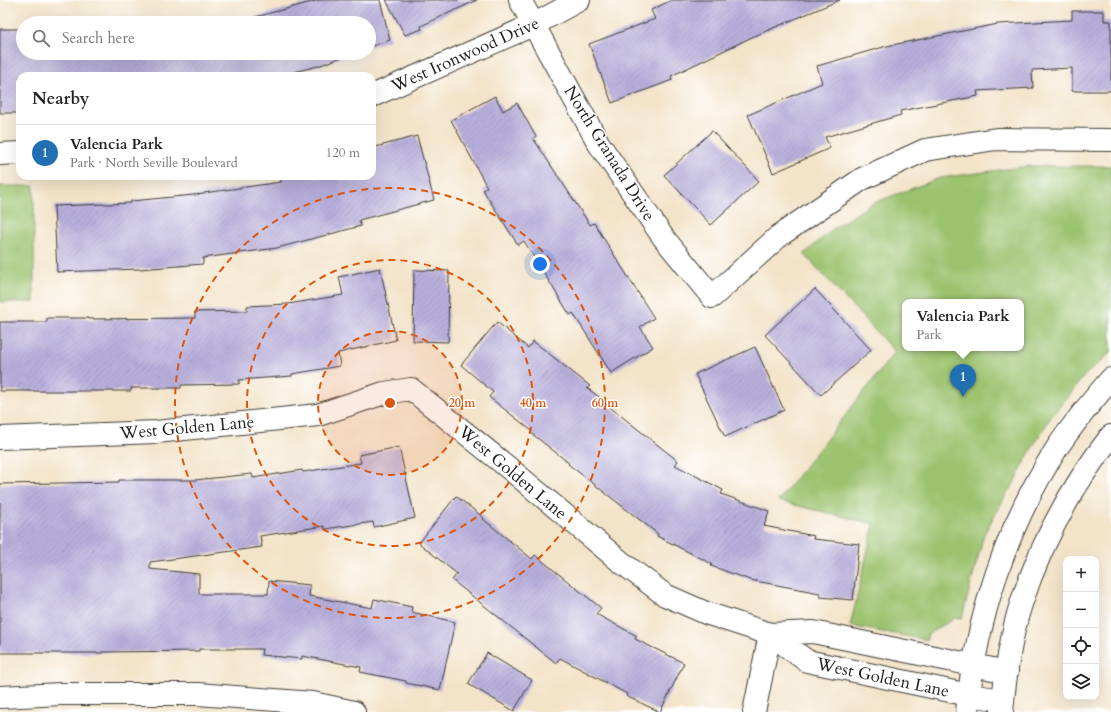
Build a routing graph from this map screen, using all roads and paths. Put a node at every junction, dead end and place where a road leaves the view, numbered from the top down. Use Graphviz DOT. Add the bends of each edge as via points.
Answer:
graph roads {
  1 [pos="520,0"];
  2 [pos="579,0"];
  3 [pos="533,25"];
  4 [pos="376,94"];
  5 [pos="1111,140"];
  6 [pos="0,154"];
  7 [pos="16,154"];
  8 [pos="1111,379"];
  9 [pos="1111,436"];
  10 [pos="0,438"];
  11 [pos="770,634"];
  12 [pos="974,665"];
  13 [pos="1007,672"];
  14 [pos="0,697"];
  15 [pos="968,704"];
  16 [pos="1002,706"];
  17 [pos="354,712"];
  18 [pos="754,712"];
  1 -- 3 [label="street, North Granada Drive"];
  2 -- 3 [label="street, West Ironwood Drive"];
  3 -- 4 [label="street, West Ironwood Drive"];
  3 -- 5 [label="street, North Granada Drive" via="599,144 663,237 712,297 779,236 862,179 925,150 996,139"];
  6 -- 7 [label="street"];
  8 -- 12 [label="street" via="1057,448 1030,495 1009,540 994,582"];
  9 -- 13 [label="street" via="1068,497 1040,553 1021,605"];
  10 -- 11 [label="street, West Golden Lane" via="156,432 318,415 384,393 412,389 621,562 665,595 706,613"];
  11 -- 12 [label="street, West Golden Lane" via="813,632"];
  11 -- 15 [label="street, West Golden Lane" via="807,660"];
  11 -- 18 [label="street"];
  12 -- 13 [label="street, West Golden Lane"];
  12 -- 15 [label="street"];
  13 -- 16 [label="street"];
  14 -- 17 [label="street" via="61,694 198,694 313,703"];
  15 -- 16 [label="street, West Golden Lane"];
}
